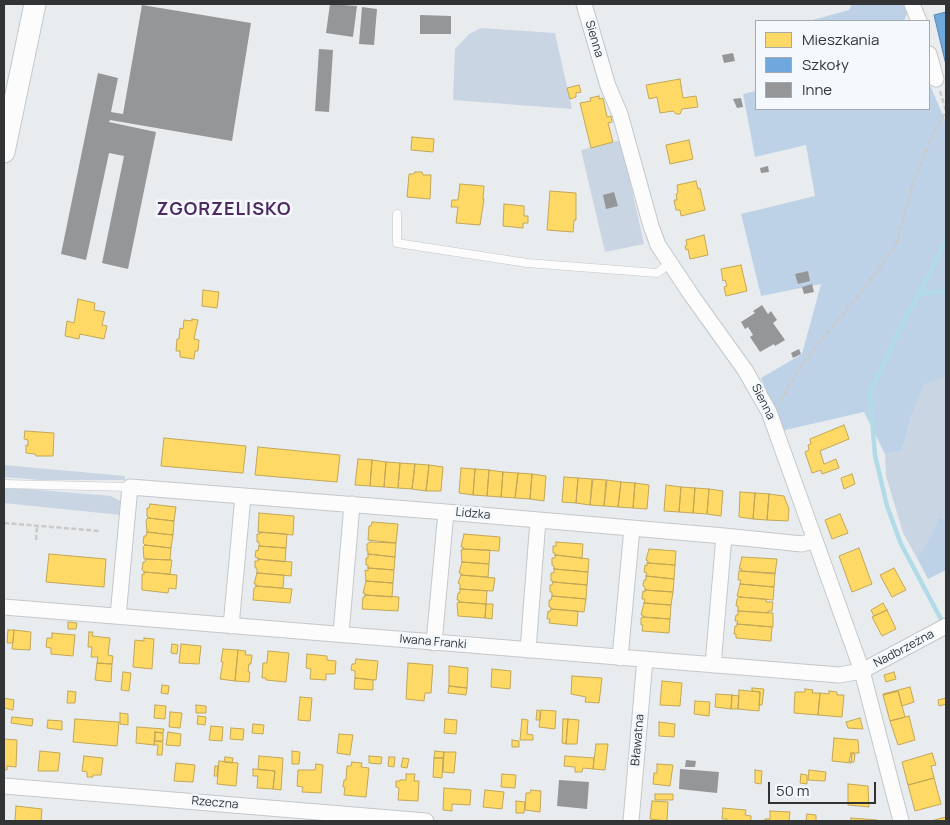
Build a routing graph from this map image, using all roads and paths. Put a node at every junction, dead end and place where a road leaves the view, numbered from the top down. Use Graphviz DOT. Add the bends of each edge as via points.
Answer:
graph roads {
  1 [pos="35,4"];
  2 [pos="584,4"];
  3 [pos="912,4"];
  4 [pos="919,20"];
  5 [pos="930,57"];
  6 [pos="936,78"];
  7 [pos="946,111"];
  8 [pos="4,152"];
  9 [pos="398,214"];
  10 [pos="670,263"];
  11 [pos="769,412"];
  12 [pos="4,484"];
  13 [pos="130,487"];
  14 [pos="243,496"];
  15 [pos="352,504"];
  16 [pos="446,512"];
  17 [pos="538,520"];
  18 [pos="4,523"];
  19 [pos="37,526"];
  20 [pos="632,528"];
  21 [pos="100,531"];
  22 [pos="724,536"];
  23 [pos="36,540"];
  24 [pos="815,540"];
  25 [pos="4,607"];
  26 [pos="118,616"];
  27 [pos="231,626"];
  28 [pos="942,628"];
  29 [pos="341,634"];
  30 [pos="434,643"];
  31 [pos="528,650"];
  32 [pos="620,658"];
  33 [pos="645,660"];
  34 [pos="713,665"];
  35 [pos="862,671"];
  36 [pos="4,786"];
  37 [pos="426,821"];
  38 [pos="631,821"];
  39 [pos="901,821"];
  1 -- 8 [label="street"];
  2 -- 10 [label="street, Sienna" via="608,86 620,114 651,226"];
  3 -- 4 [label="street"];
  5 -- 6 [label="street"];
  6 -- 7 [label="path"];
  7 -- 11 [label="path" via="914,180 896,245 802,364 780,401"];
  9 -- 10 [label="lane" via="397,243 527,263 657,273"];
  10 -- 11 [label="street, Sienna" via="746,370"];
  11 -- 24 [label="street, Sienna"];
  12 -- 13 [label="lane"];
  13 -- 14 [label="street, Lidzka"];
  13 -- 26 [label="street"];
  14 -- 15 [label="street, Lidzka"];
  14 -- 27 [label="street"];
  15 -- 16 [label="street, Lidzka"];
  15 -- 29 [label="street"];
  16 -- 17 [label="street, Lidzka"];
  16 -- 30 [label="street"];
  17 -- 20 [label="street, Lidzka"];
  17 -- 31 [label="street"];
  18 -- 19 [label="path"];
  19 -- 21 [label="path"];
  19 -- 23 [label="path"];
  20 -- 22 [label="street, Lidzka"];
  20 -- 32 [label="street"];
  22 -- 24 [label="street, Lidzka" via="802,544"];
  22 -- 34 [label="street"];
  24 -- 35 [label="street, Sienna"];
  25 -- 26 [label="street, Iwana Franki"];
  26 -- 27 [label="street, Iwana Franki"];
  27 -- 29 [label="street, Iwana Franki"];
  28 -- 35 [label="street, Nadbrzeżna"];
  29 -- 30 [label="street, Iwana Franki"];
  30 -- 31 [label="street, Iwana Franki"];
  31 -- 32 [label="street, Iwana Franki"];
  32 -- 33 [label="street, Iwana Franki"];
  33 -- 34 [label="street, Iwana Franki"];
  33 -- 38 [label="street, Bławatna"];
  34 -- 35 [label="street, Iwana Franki" via="839,675"];
  35 -- 39 [label="street, Sienna"];
  36 -- 37 [label="street, Rzeczna"];
}
